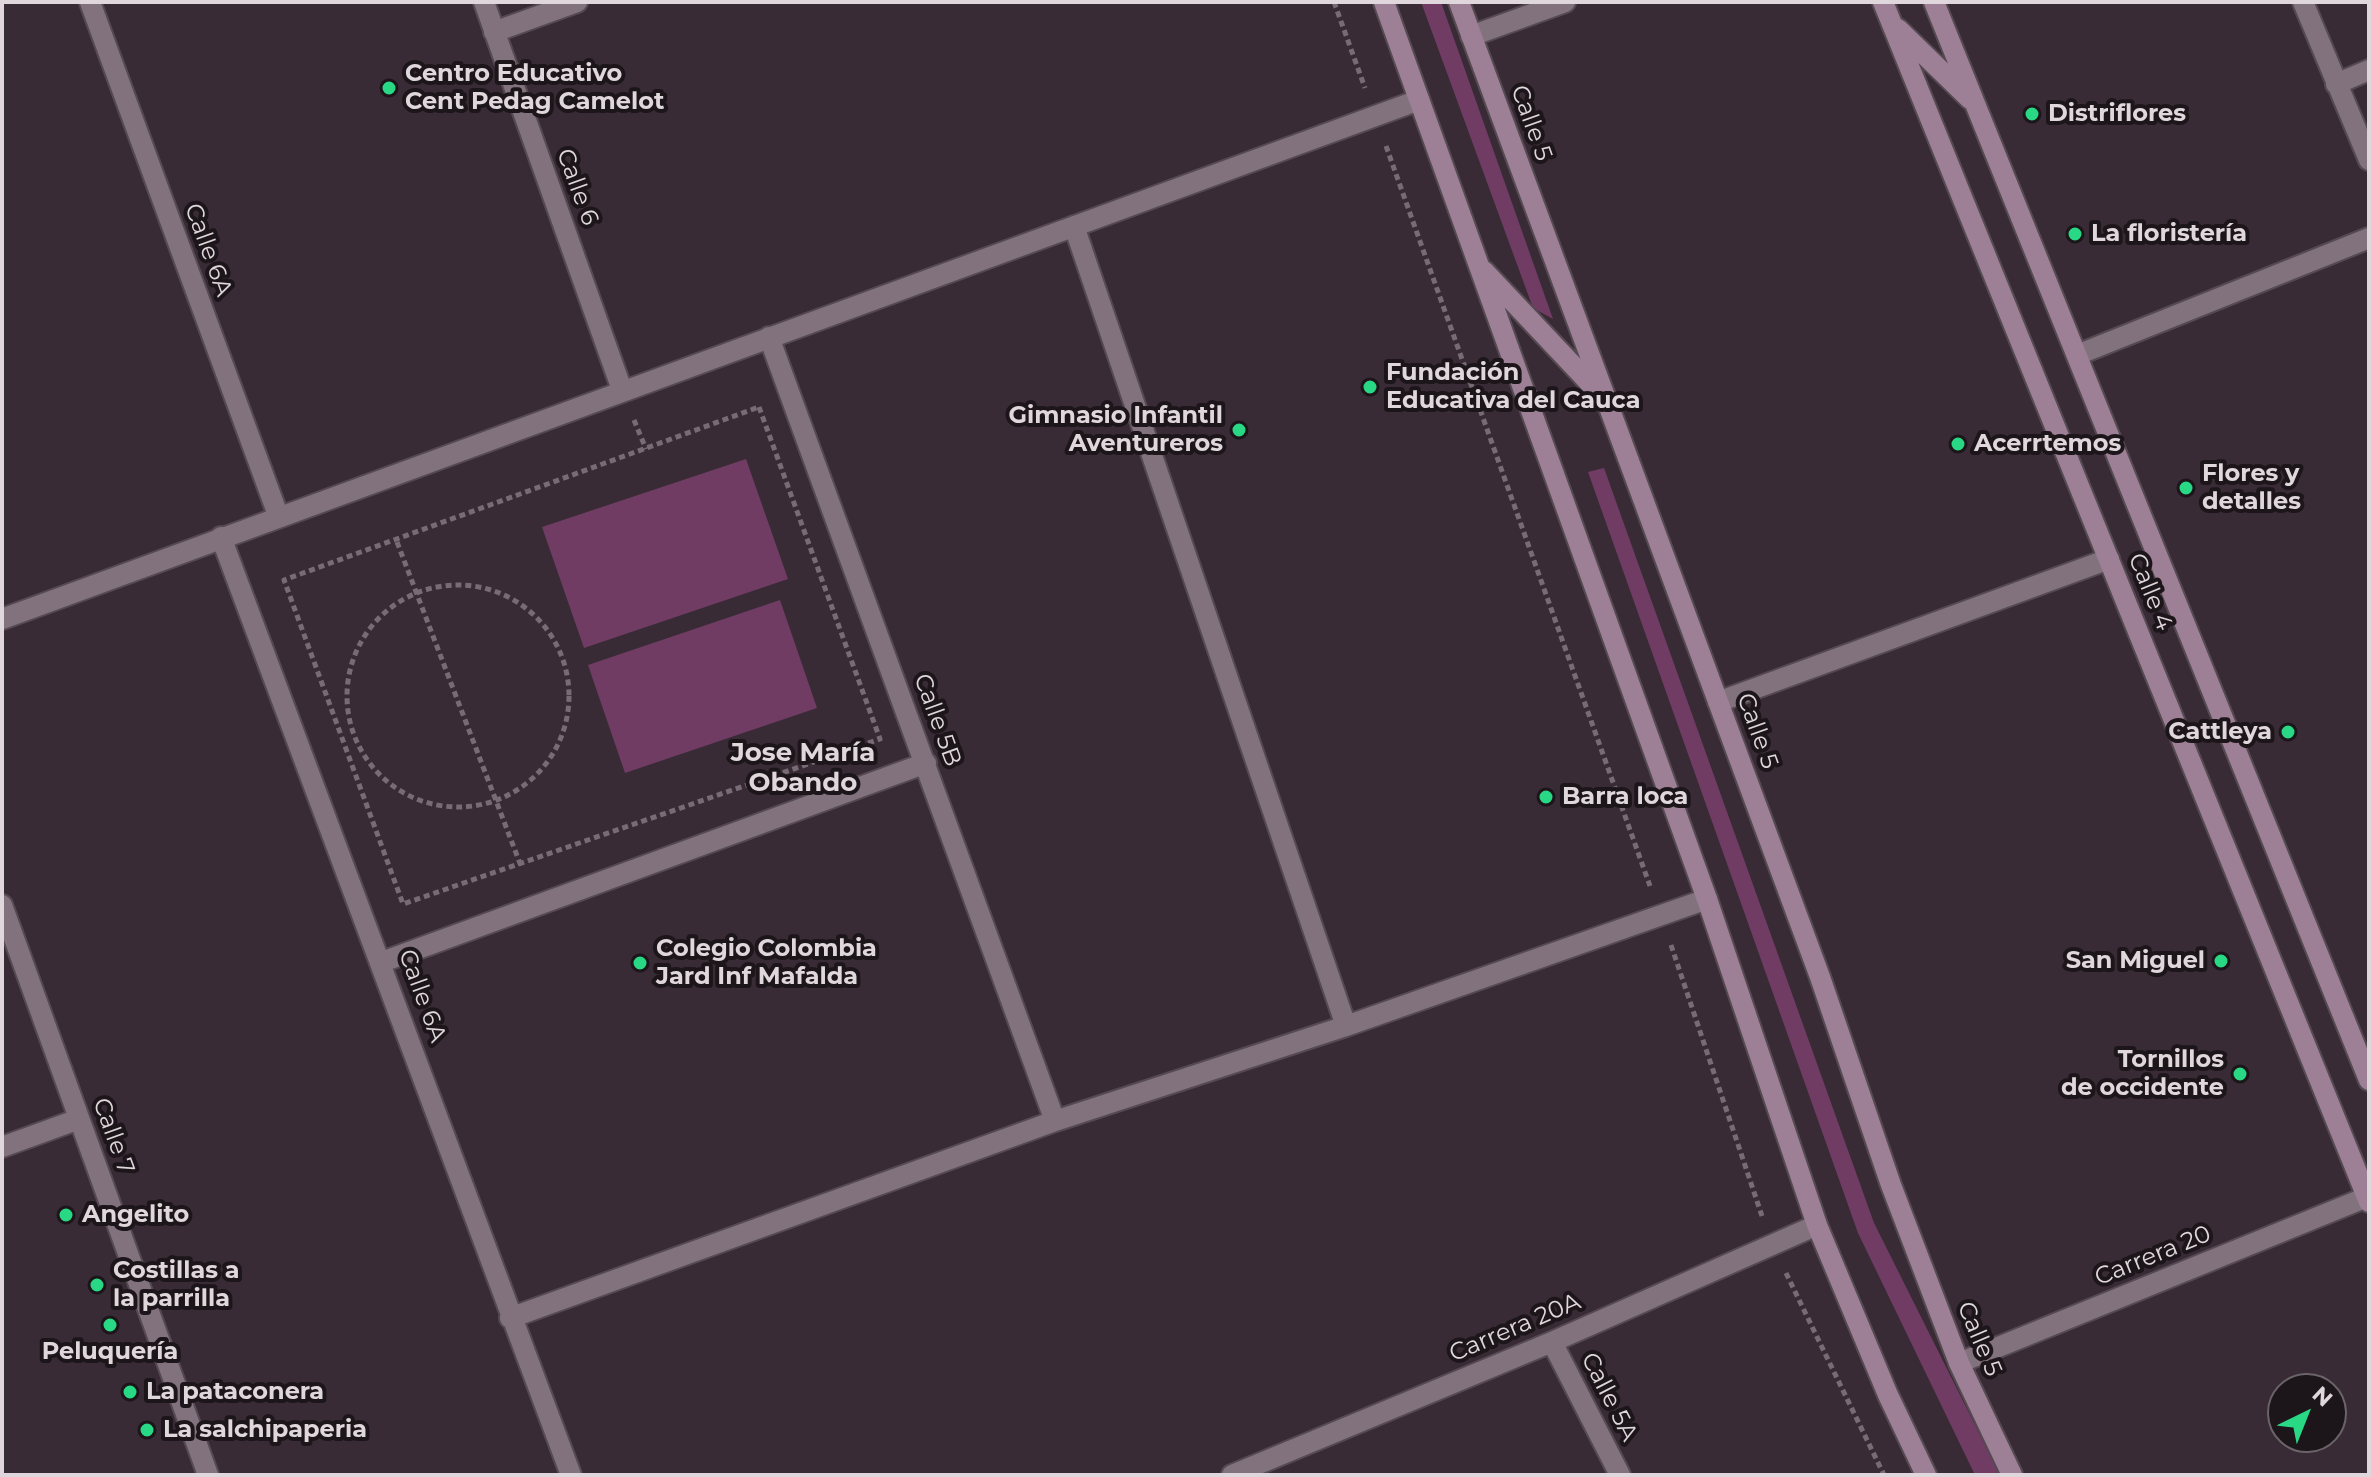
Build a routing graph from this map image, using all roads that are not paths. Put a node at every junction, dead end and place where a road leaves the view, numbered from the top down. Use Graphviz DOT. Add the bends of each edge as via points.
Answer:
graph roads {
  1 [pos="90,2"];
  2 [pos="484,2"];
  3 [pos="577,2"];
  4 [pos="1384,2"];
  5 [pos="1459,2"];
  6 [pos="1565,2"];
  7 [pos="1883,2"];
  8 [pos="1934,2"];
  9 [pos="2303,2"];
  10 [pos="1892,23"];
  11 [pos="494,32"];
  12 [pos="1471,36"];
  13 [pos="2369,70"];
  14 [pos="2336,84"];
  15 [pos="1419,100"];
  16 [pos="1975,104"];
  17 [pos="2369,160"];
  18 [pos="1074,226"];
  19 [pos="2369,238"];
  20 [pos="1478,265"];
  21 [pos="769,337"];
  22 [pos="2077,355"];
  23 [pos="622,390"];
  24 [pos="1607,401"];
  25 [pos="278,515"];
  26 [pos="221,537"];
  27 [pos="2109,559"];
  28 [pos="2,619"];
  29 [pos="1718,702"];
  30 [pos="926,763"];
  31 [pos="1707,899"];
  32 [pos="2,905"];
  33 [pos="382,962"];
  34 [pos="1346,1026"];
  35 [pos="2369,1080"];
  36 [pos="79,1119"];
  37 [pos="1055,1121"];
  38 [pos="2,1147"];
  39 [pos="2368,1200"];
  40 [pos="1817,1225"];
  41 [pos="510,1318"];
  42 [pos="1552,1342"];
  43 [pos="1959,1363"];
  44 [pos="208,1475"];
  45 [pos="571,1475"];
  46 [pos="1234,1475"];
  47 [pos="1620,1475"];
  48 [pos="1926,1475"];
  49 [pos="2012,1475"];
  1 -- 25 [label="street, Calle 6A"];
  2 -- 11 [label="street, Calle 6"];
  3 -- 11 [label="street"];
  4 -- 15 [label="main road"];
  5 -- 12 [label="main road, Calle 5"];
  6 -- 12 [label="street"];
  7 -- 10 [label="main road, Calle 4"];
  8 -- 16 [label="main road, Calle 4"];
  9 -- 14 [label="street"];
  10 -- 16 [label="main road"];
  10 -- 27 [label="main road, Calle 4"];
  11 -- 23 [label="street, Calle 6"];
  12 -- 24 [label="main road, Calle 5"];
  13 -- 14 [label="street"];
  14 -- 17 [label="street"];
  15 -- 18 [label="street"];
  15 -- 20 [label="main road"];
  16 -- 22 [label="main road, Calle 4"];
  18 -- 21 [label="street"];
  18 -- 34 [label="street"];
  19 -- 22 [label="street"];
  20 -- 24 [label="main road"];
  20 -- 31 [label="main road"];
  21 -- 23 [label="street"];
  21 -- 30 [label="street, Calle 5B"];
  22 -- 35 [label="main road, Calle 4"];
  23 -- 25 [label="street"];
  24 -- 29 [label="main road, Calle 5"];
  25 -- 26 [label="street"];
  26 -- 28 [label="street"];
  26 -- 33 [label="street, Calle 6A"];
  27 -- 29 [label="street"];
  27 -- 39 [label="main road, Calle 4"];
  29 -- 43 [label="main road, Calle 5"];
  30 -- 33 [label="street"];
  30 -- 37 [label="street, Calle 5B"];
  31 -- 34 [label="street"];
  31 -- 40 [label="main road"];
  32 -- 36 [label="street, Calle 7"];
  33 -- 41 [label="street, Calle 6A"];
  34 -- 37 [label="street"];
  36 -- 38 [label="street"];
  36 -- 44 [label="street, Calle 7"];
  37 -- 41 [label="street"];
  39 -- 43 [label="street, Carrera 20"];
  40 -- 42 [label="street, Carrera 20A"];
  40 -- 48 [label="main road"];
  41 -- 45 [label="street, Calle 6A"];
  42 -- 46 [label="street, Carrera 20A"];
  42 -- 47 [label="street, Calle 5A"];
  43 -- 49 [label="main road, Calle 5"];
}
